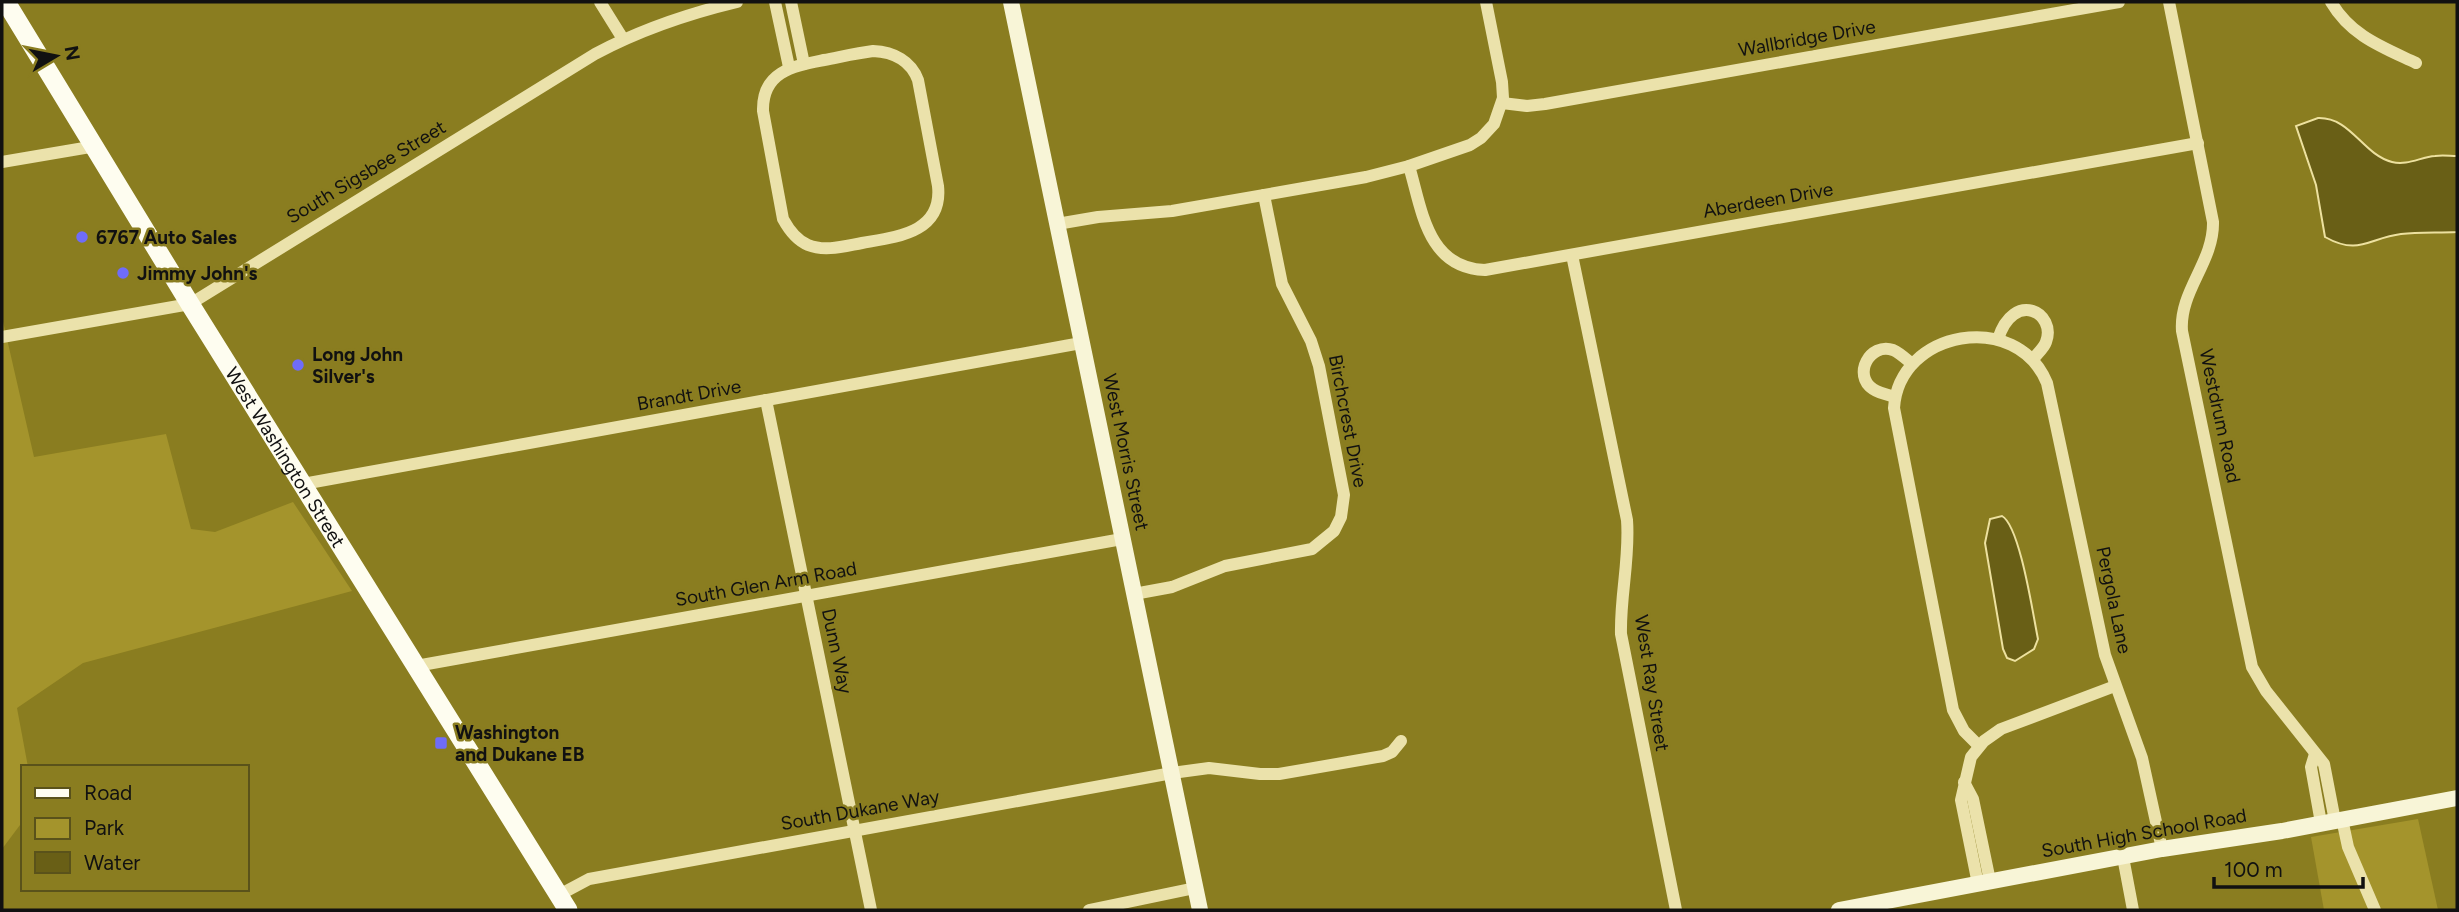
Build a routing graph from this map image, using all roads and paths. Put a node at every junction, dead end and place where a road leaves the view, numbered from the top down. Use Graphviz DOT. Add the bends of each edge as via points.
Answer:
graph roads {
  1 [pos="6,2"];
  2 [pos="600,2"];
  3 [pos="737,2"];
  4 [pos="775,2"];
  5 [pos="791,2"];
  6 [pos="1011,2"];
  7 [pos="1486,2"];
  8 [pos="2119,2"];
  9 [pos="2169,2"];
  10 [pos="2331,2"];
  11 [pos="623,39"];
  12 [pos="2416,63"];
  13 [pos="804,64"];
  14 [pos="789,67"];
  15 [pos="1502,103"];
  16 [pos="2198,143"];
  17 [pos="96,146"];
  18 [pos="2,162"];
  19 [pos="1409,166"];
  20 [pos="1264,195"];
  21 [pos="1057,224"];
  22 [pos="1572,255"];
  23 [pos="190,303"];
  24 [pos="2,337"];
  25 [pos="1998,339"];
  26 [pos="1081,343"];
  27 [pos="2033,359"];
  28 [pos="1912,364"];
  29 [pos="1895,397"];
  30 [pos="766,400"];
  31 [pos="303,484"];
  32 [pos="1122,539"];
  33 [pos="1134,594"];
  34 [pos="806,596"];
  35 [pos="416,666"];
  36 [pos="2115,686"];
  37 [pos="1401,741"];
  38 [pos="1979,746"];
  39 [pos="1172,773"];
  40 [pos="2457,798"];
  41 [pos="2333,821"];
  42 [pos="855,831"];
  43 [pos="2162,849"];
  44 [pos="2123,857"];
  45 [pos="1984,883"];
  46 [pos="1195,888"];
  47 [pos="564,902"];
  48 [pos="871,910"];
  49 [pos="1089,910"];
  50 [pos="1200,910"];
  51 [pos="1676,910"];
  52 [pos="1839,910"];
  53 [pos="2133,910"];
  54 [pos="2375,910"];
  1 -- 17 [label="main road, West Washington Street"];
  2 -- 11 [label="street"];
  3 -- 11 [label="street, South Sigsbee Street"];
  4 -- 14 [label="street"];
  5 -- 13 [label="street"];
  6 -- 21 [label="street, West Morris Street"];
  7 -- 15 [label="street"];
  8 -- 15 [label="street, Wallbridge Drive" via="1540,105"];
  9 -- 16 [label="street, Westdrum Road"];
  10 -- 12 [label="street" via="2365,40"];
  11 -- 23 [label="street, South Sigsbee Street"];
  13 -- 14 [label="street"];
  13 -- 14 [label="street" via="888,52 916,74 939,186 932,215 919,228 901,236 830,249 803,243 789,231 763,111 767,90"];
  15 -- 19 [label="street" via="1494,124 1474,143"];
  16 -- 22 [label="street, Aberdeen Drive"];
  16 -- 41 [label="street, Westdrum Road" via="2213,232 2185,301 2182,331 2252,667 2315,754 2311,767"];
  17 -- 18 [label="street"];
  17 -- 23 [label="main road, West Washington Street"];
  19 -- 20 [label="street"];
  19 -- 22 [label="street, Aberdeen Drive" via="1429,233 1442,253 1457,264 1489,270"];
  20 -- 21 [label="street"];
  20 -- 33 [label="street, Birchcrest Drive" via="1282,284 1319,366 1344,500 1339,521 1321,543 1306,551 1218,569 1168,588"];
  21 -- 26 [label="street, West Morris Street"];
  22 -- 51 [label="street, West Ray Street" via="1627,520 1621,634"];
  23 -- 24 [label="street, South Sigsbee Street"];
  23 -- 31 [label="main road, West Washington Street"];
  25 -- 27 [label="street"];
  25 -- 27 [label="street" via="2012,314 2025,310 2038,314 2048,333"];
  25 -- 28 [label="street" via="1933,348"];
  26 -- 30 [label="street, Brandt Drive"];
  26 -- 32 [label="street, West Morris Street"];
  27 -- 36 [label="street, Pergola Lane" via="2049,391"];
  28 -- 29 [label="street"];
  28 -- 29 [label="street" via="1884,349 1873,353 1865,364 1869,385"];
  29 -- 38 [label="street" via="1953,710"];
  30 -- 31 [label="street, Brandt Drive"];
  30 -- 34 [label="street, Dunn Way"];
  31 -- 35 [label="main road, West Washington Street"];
  32 -- 33 [label="street, West Morris Street"];
  32 -- 34 [label="street, South Glen Arm Road"];
  33 -- 39 [label="street, West Morris Street"];
  34 -- 35 [label="street, South Glen Arm Road"];
  34 -- 42 [label="street, Dunn Way"];
  35 -- 47 [label="main road, West Washington Street"];
  36 -- 38 [label="street" via="2003,728"];
  36 -- 43 [label="street, Pergola Lane" via="2142,758"];
  37 -- 39 [label="street, South Dukane Way" via="1384,756 1289,773 1260,775 1209,768"];
  38 -- 45 [label="street" via="1971,757 1961,800"];
  39 -- 42 [label="street, South Dukane Way"];
  39 -- 46 [label="street, West Morris Street"];
  40 -- 41 [label="street, South High School Road"];
  41 -- 43 [label="street, South High School Road"];
  41 -- 54 [label="street, Westdrum Road"];
  42 -- 47 [label="street, South Dukane Way" via="589,879"];
  42 -- 48 [label="street, Dunn Way"];
  43 -- 44 [label="street, South High School Road"];
  44 -- 45 [label="street, South High School Road"];
  44 -- 53 [label="street"];
  45 -- 52 [label="street, South High School Road"];
  46 -- 49 [label="street"];
  46 -- 50 [label="street, West Morris Street"];
}
